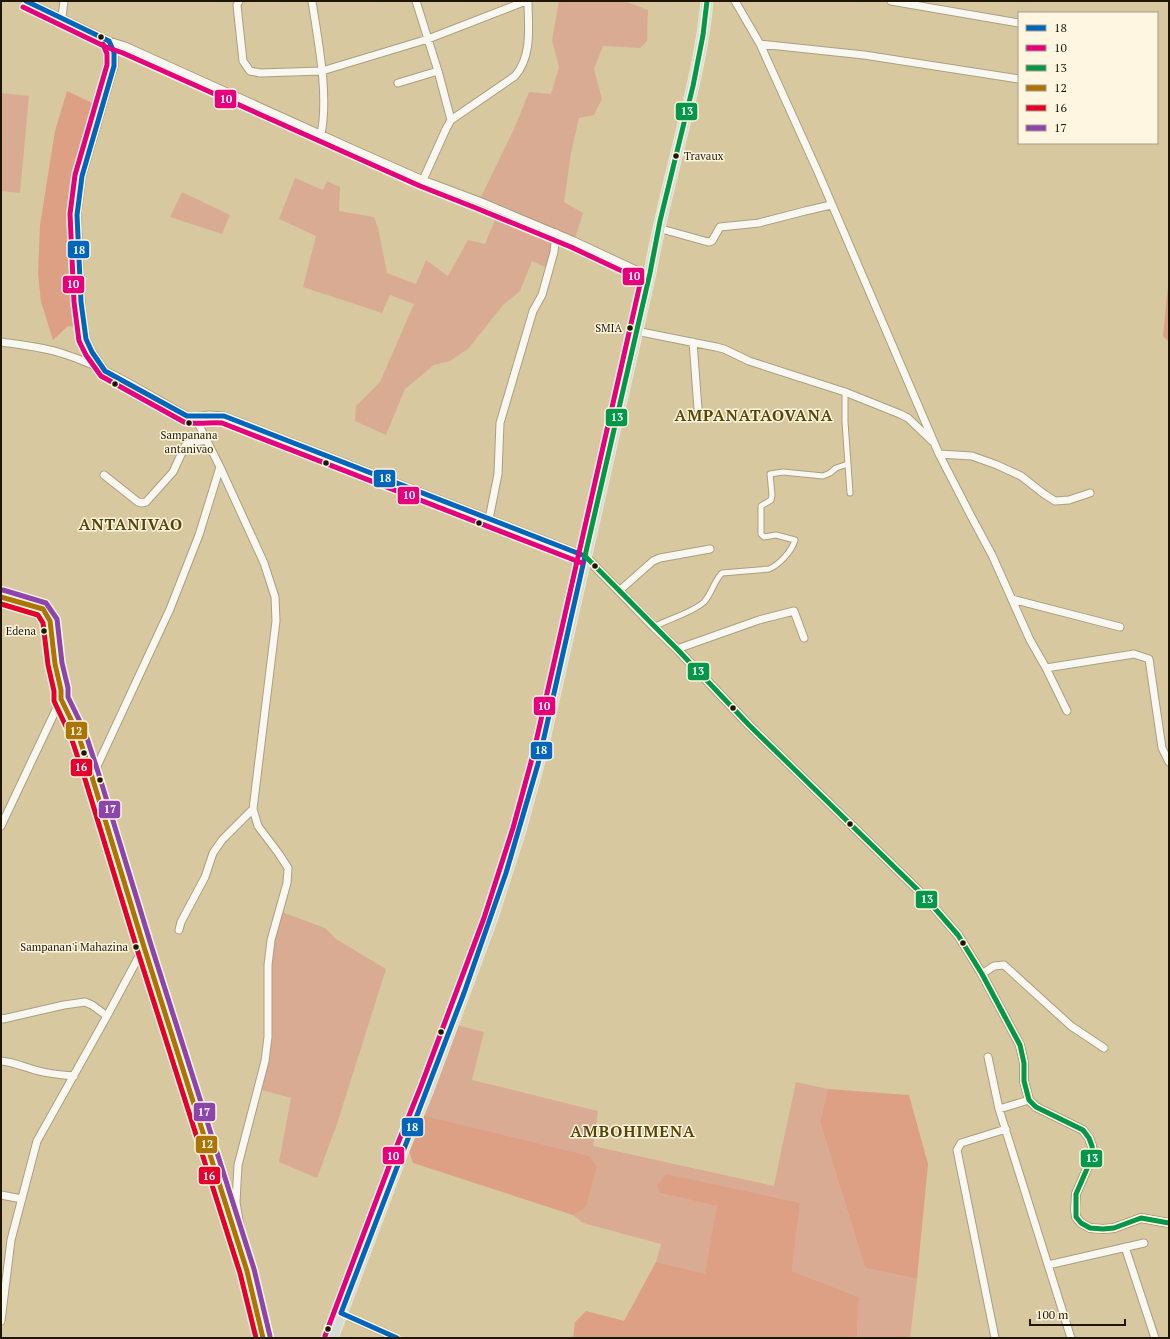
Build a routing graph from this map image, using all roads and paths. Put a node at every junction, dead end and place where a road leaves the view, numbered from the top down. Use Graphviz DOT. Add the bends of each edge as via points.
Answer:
graph roads {
  1 [pos="26,1"];
  2 [pos="64,1"];
  3 [pos="240,1"];
  4 [pos="312,1"];
  5 [pos="416,1"];
  6 [pos="527,1"];
  7 [pos="707,1"];
  8 [pos="735,1"];
  9 [pos="891,1"];
  10 [pos="62,17"];
  11 [pos="1018,23"];
  12 [pos="428,39"];
  13 [pos="109,41"];
  14 [pos="760,44"];
  15 [pos="322,71"];
  16 [pos="438,71"];
  17 [pos="1018,79"];
  18 [pos="398,83"];
  19 [pos="451,120"];
  20 [pos="321,134"];
  21 [pos="423,180"];
  22 [pos="831,205"];
  23 [pos="658,228"];
  24 [pos="556,233"];
  25 [pos="649,276"];
  26 [pos="636,331"];
  27 [pos="1,342"];
  28 [pos="693,342"];
  29 [pos="105,371"];
  30 [pos="845,392"];
  31 [pos="698,409"];
  32 [pos="195,417"];
  33 [pos="207,440"];
  34 [pos="934,443"];
  35 [pos="939,454"];
  36 [pos="848,464"];
  37 [pos="220,467"];
  38 [pos="104,475"];
  39 [pos="850,493"];
  40 [pos="1090,493"];
  41 [pos="489,518"];
  42 [pos="710,549"];
  43 [pos="585,556"];
  44 [pos="619,591"];
  45 [pos="1,597"];
  46 [pos="1012,599"];
  47 [pos="1120,626"];
  48 [pos="654,627"];
  49 [pos="804,638"];
  50 [pos="677,649"];
  51 [pos="1046,668"];
  52 [pos="61,699"];
  53 [pos="1066,711"];
  54 [pos="1169,762"];
  55 [pos="92,777"];
  56 [pos="253,809"];
  57 [pos="1,826"];
  58 [pos="179,930"];
  59 [pos="144,946"];
  60 [pos="982,974"];
  61 [pos="107,1016"];
  62 [pos="1,1018"];
  63 [pos="1104,1048"];
  64 [pos="988,1057"];
  65 [pos="1,1061"];
  66 [pos="74,1076"];
  67 [pos="1029,1100"];
  68 [pos="1000,1109"];
  69 [pos="1006,1128"];
  70 [pos="1,1195"];
  71 [pos="22,1199"];
  72 [pos="1169,1223"];
  73 [pos="1144,1243"];
  74 [pos="1125,1247"];
  75 [pos="1048,1265"];
  76 [pos="247,1271"];
  77 [pos="341,1313"];
  78 [pos="1,1320"];
  79 [pos="263,1338"];
  80 [pos="332,1338"];
  81 [pos="397,1338"];
  82 [pos="996,1338"];
  83 [pos="1071,1338"];
  84 [pos="1155,1338"];
  1 -- 10 [label="street"];
  2 -- 10 [label="street"];
  3 -- 15 [label="street" via="237,5 243,61 250,70 260,73"];
  4 -- 15 [label="street"];
  5 -- 12 [label="street"];
  6 -- 12 [label="street"];
  6 -- 19 [label="street" via="527,50 520,70"];
  7 -- 23 [label="main road" via="705,30 696,76"];
  8 -- 14 [label="street"];
  9 -- 11 [label="street"];
  10 -- 13 [label="street"];
  12 -- 15 [label="street"];
  12 -- 16 [label="street"];
  13 -- 20 [label="street"];
  13 -- 29 [label="street" via="114,52 114,66 82,176 77,215 80,302 84,328 92,352"];
  14 -- 17 [label="street" via="864,55"];
  14 -- 22 [label="street"];
  15 -- 20 [label="street" via="324,122"];
  16 -- 18 [label="street"];
  16 -- 19 [label="street"];
  19 -- 21 [label="street"];
  20 -- 21 [label="street"];
  21 -- 24 [label="street"];
  22 -- 23 [label="street" via="759,223 720,227 712,241 708,242"];
  22 -- 34 [label="street"];
  23 -- 25 [label="main road"];
  24 -- 25 [label="street"];
  24 -- 41 [label="street" via="554,252 542,295 532,311 500,423 498,474"];
  25 -- 26 [label="main road"];
  26 -- 28 [label="street"];
  26 -- 43 [label="main road"];
  27 -- 29 [label="street" via="64,354"];
  28 -- 30 [label="street" via="724,349 749,361"];
  28 -- 31 [label="street"];
  29 -- 32 [label="street" via="187,416"];
  30 -- 34 [label="street" via="908,418"];
  30 -- 36 [label="street"];
  32 -- 33 [label="street"];
  32 -- 41 [label="street" via="224,416"];
  33 -- 37 [label="street"];
  33 -- 38 [label="street" via="184,446 173,472 146,502 138,502"];
  34 -- 35 [label="street"];
  35 -- 40 [label="street" via="972,456 997,465 1021,476 1055,501 1069,500"];
  35 -- 46 [label="street"];
  36 -- 39 [label="street"];
  36 -- 48 [label="street" via="823,476 784,472 770,474 771,500 760,506 762,534 764,537 776,535 795,540 793,546 775,567 722,573 704,602"];
  37 -- 55 [label="street" via="199,535 170,609"];
  37 -- 56 [label="street" via="264,563 275,597 276,621"];
  41 -- 43 [label="street"];
  42 -- 44 [label="street" via="653,561"];
  43 -- 44 [label="street"];
  43 -- 77 [label="main road" via="540,757 491,920"];
  44 -- 48 [label="street"];
  45 -- 52 [label="main road" via="43,609 50,621"];
  46 -- 47 [label="street"];
  46 -- 51 [label="street"];
  48 -- 50 [label="street"];
  49 -- 50 [label="street" via="794,611 759,620"];
  50 -- 60 [label="street" via="749,724 924,896 958,935"];
  51 -- 53 [label="street"];
  51 -- 54 [label="street" via="1128,655 1149,659 1162,748"];
  52 -- 55 [label="main road" via="78,734"];
  52 -- 57 [label="street"];
  55 -- 59 [label="main road"];
  56 -- 58 [label="street" via="222,840 213,853 205,877"];
  56 -- 76 [label="street" via="258,826 288,868 287,883 271,940 265,1061 238,1165 236,1202"];
  59 -- 61 [label="street"];
  59 -- 76 [label="main road"];
  60 -- 63 [label="street" via="994,966 1004,965 1071,1026"];
  60 -- 67 [label="street" via="1020,1045"];
  61 -- 62 [label="street" via="86,1002 12,1018"];
  61 -- 66 [label="street"];
  64 -- 68 [label="street"];
  65 -- 66 [label="street"];
  66 -- 71 [label="street" via="37,1141"];
  67 -- 68 [label="street"];
  67 -- 72 [label="street" via="1036,1107 1083,1130 1089,1138 1093,1155 1076,1194 1076,1217 1081,1223 1090,1228 1103,1230 1141,1218"];
  68 -- 69 [label="street"];
  69 -- 75 [label="street"];
  69 -- 82 [label="street" via="961,1143 957,1150"];
  70 -- 71 [label="street"];
  71 -- 78 [label="street" via="11,1240"];
  73 -- 74 [label="street"];
  74 -- 75 [label="street"];
  74 -- 84 [label="street"];
  75 -- 83 [label="street"];
  76 -- 79 [label="main road"];
  77 -- 80 [label="main road"];
  77 -- 81 [label="street"];
}
